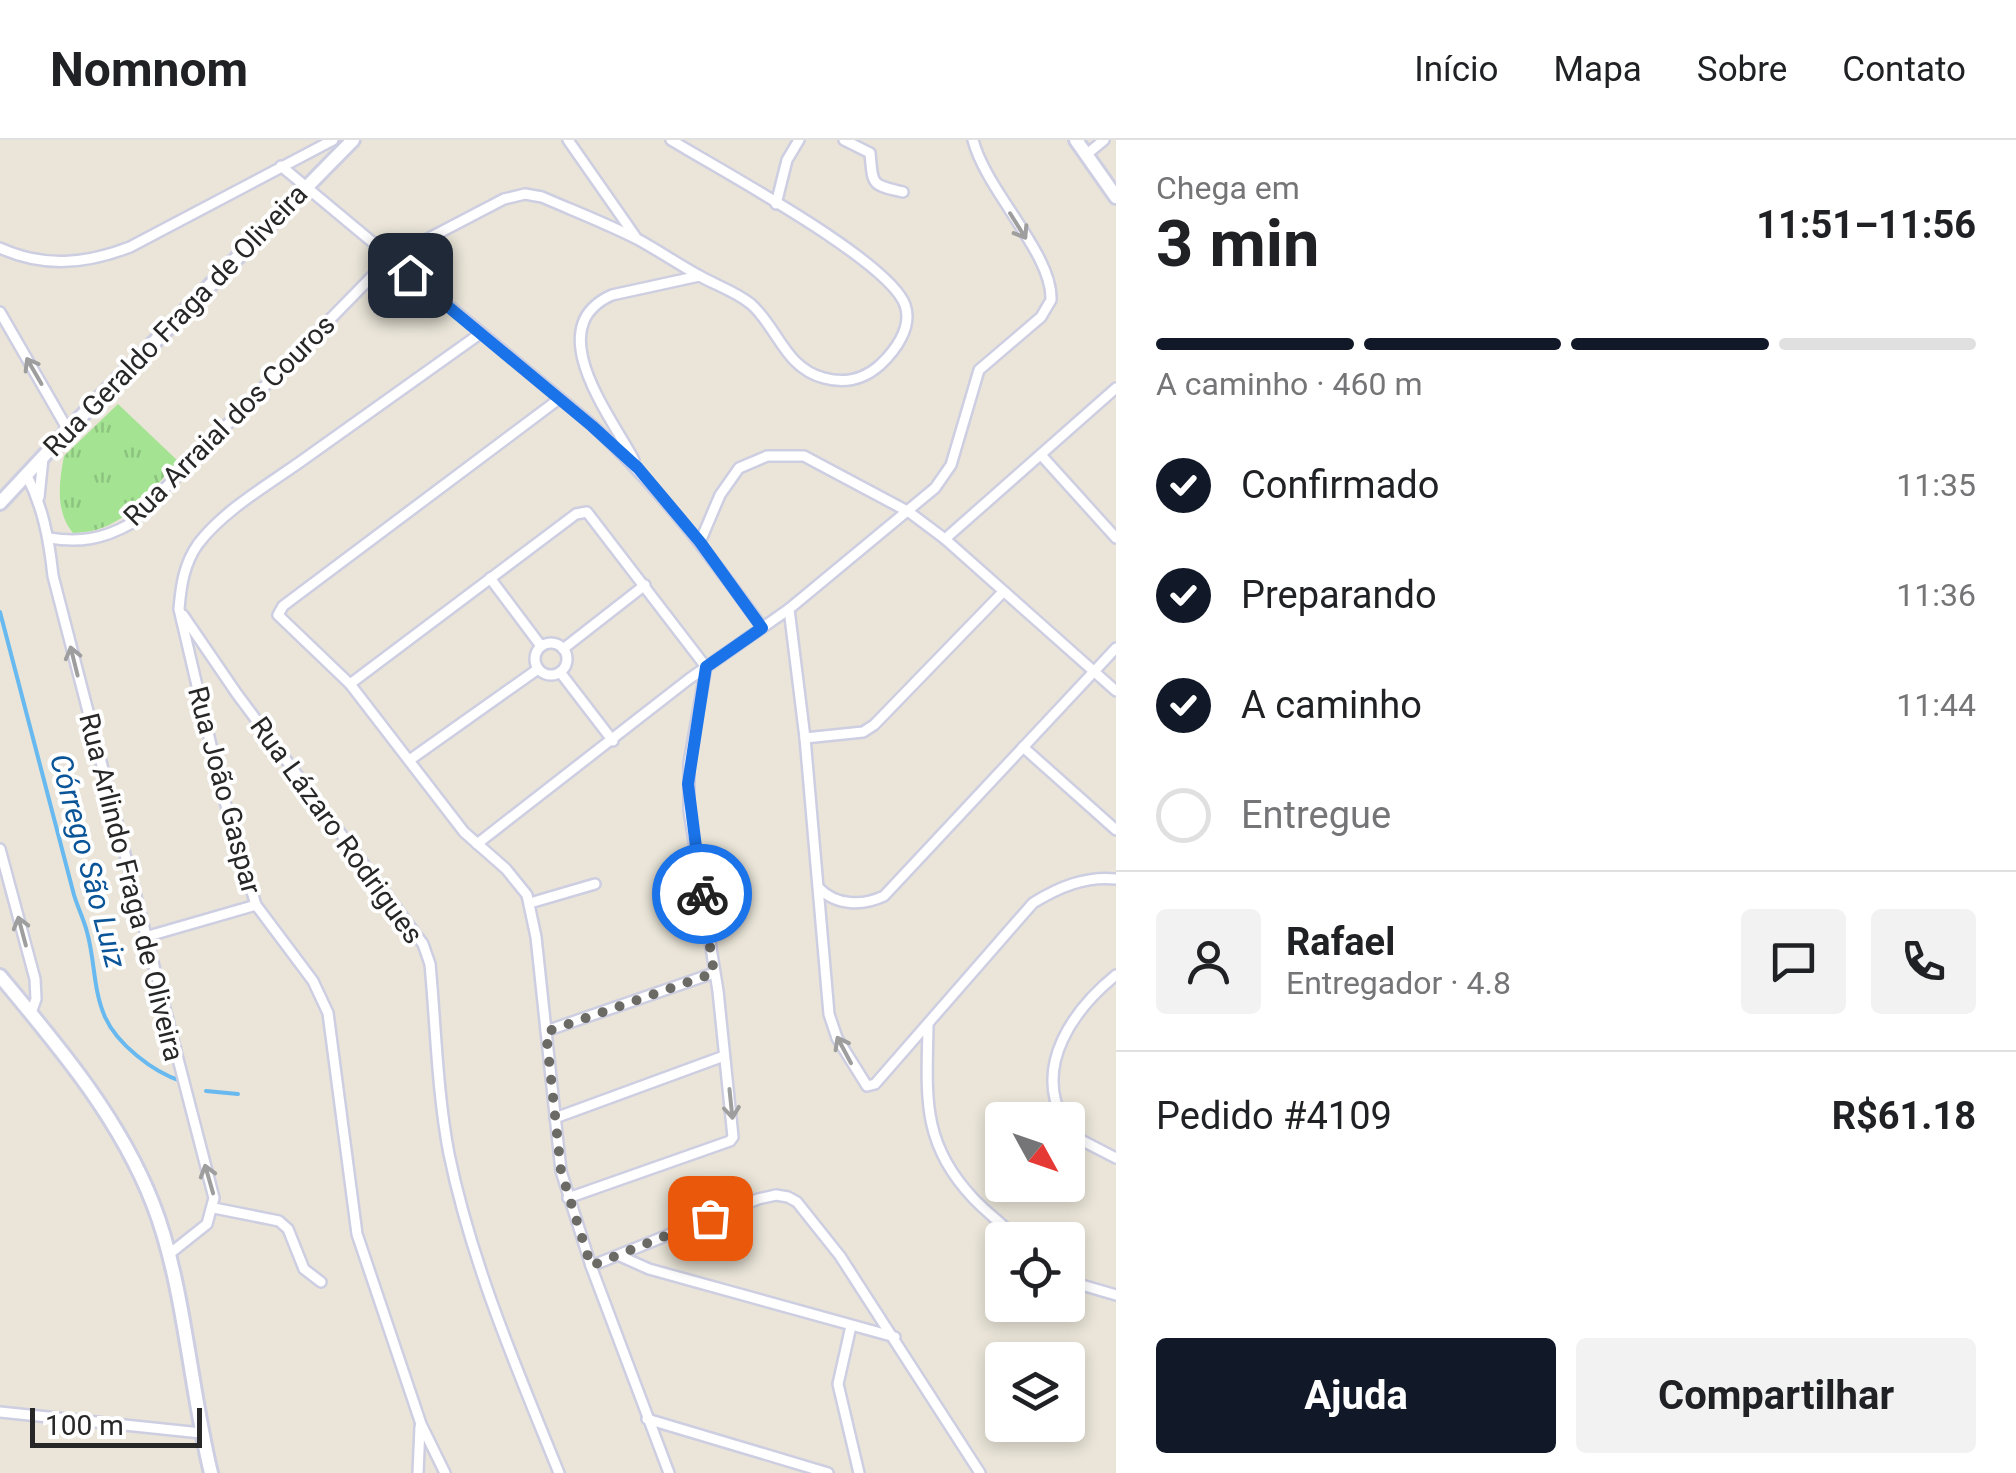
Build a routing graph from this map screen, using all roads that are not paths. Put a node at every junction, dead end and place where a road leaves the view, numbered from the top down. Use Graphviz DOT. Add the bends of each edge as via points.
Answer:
graph roads {
  1 [pos="333,140"];
  2 [pos="353,140"];
  3 [pos="568,140"];
  4 [pos="671,140"];
  5 [pos="799,140"];
  6 [pos="844,140"];
  7 [pos="973,140"];
  8 [pos="1076,140"];
  9 [pos="1104,140"];
  10 [pos="1087,154"];
  11 [pos="281,166"];
  12 [pos="305,186"];
  13 [pos="903,192"];
  14 [pos="1116,197"];
  15 [pos="776,204"];
  16 [pos="638,240"];
  17 [pos="0,248"];
  18 [pos="389,259"];
  19 [pos="699,276"];
  20 [pos="0,312"];
  21 [pos="481,333"];
  22 [pos="1116,388"];
  23 [pos="560,399"];
  24 [pos="68,430"];
  25 [pos="43,456"];
  26 [pos="1042,456"];
  27 [pos="638,468"];
  28 [pos="26,474"];
  29 [pos="39,500"];
  30 [pos="0,504"];
  31 [pos="910,512"];
  32 [pos="49,538"];
  33 [pos="1116,538"];
  34 [pos="945,539"];
  35 [pos="700,542"];
  36 [pos="490,578"];
  37 [pos="645,585"];
  38 [pos="1003,592"];
  39 [pos="179,609"];
  40 [pos="789,609"];
  41 [pos="762,628"];
  42 [pos="541,646"];
  43 [pos="1116,648"];
  44 [pos="563,650"];
  45 [pos="706,667"];
  46 [pos="538,669"];
  47 [pos="560,672"];
  48 [pos="1094,672"];
  49 [pos="350,684"];
  50 [pos="1116,691"];
  51 [pos="805,738"];
  52 [pos="613,740"];
  53 [pos="1023,748"];
  54 [pos="411,759"];
  55 [pos="1116,830"];
  56 [pos="477,844"];
  57 [pos="0,849"];
  58 [pos="1116,878"];
  59 [pos="596,884"];
  60 [pos="819,888"];
  61 [pos="530,903"];
  62 [pos="256,904"];
  63 [pos="146,938"];
  64 [pos="714,973"];
  65 [pos="0,976"];
  66 [pos="1114,979"];
  67 [pos="31,1014"];
  68 [pos="928,1024"];
  69 [pos="546,1032"];
  70 [pos="724,1056"];
  71 [pos="1056,1102"];
  72 [pos="555,1118"];
  73 [pos="1085,1142"];
  74 [pos="1116,1158"];
  75 [pos="568,1198"];
  76 [pos="214,1208"];
  77 [pos="998,1222"];
  78 [pos="168,1255"];
  79 [pos="620,1256"];
  80 [pos="591,1266"];
  81 [pos="320,1282"];
  82 [pos="1085,1286"];
  83 [pos="1116,1295"];
  84 [pos="851,1326"];
  85 [pos="895,1338"];
  86 [pos="0,1412"];
  87 [pos="647,1419"];
  88 [pos="420,1424"];
  89 [pos="201,1433"];
  90 [pos="211,1473"];
  91 [pos="418,1473"];
  92 [pos="445,1473"];
  93 [pos="558,1473"];
  94 [pos="669,1473"];
  95 [pos="828,1473"];
  96 [pos="859,1473"];
  97 [pos="980,1473"];
  1 -- 11 [label="street"];
  2 -- 12 [label="main road, Rua Geraldo Fraga de Oliveira"];
  3 -- 16 [label="street"];
  4 -- 15 [label="street, Rua Arraial dos Couros"];
  5 -- 15 [label="street"];
  6 -- 13 [label="street" via="870,153 873,181"];
  7 -- 31 [label="street, one-way" via="984,172 1048,279 1051,300 979,370 952,465"];
  8 -- 10 [label="main road"];
  9 -- 10 [label="street"];
  10 -- 14 [label="main road"];
  11 -- 12 [label="street"];
  11 -- 17 [label="street" via="101,258 45,262"];
  12 -- 18 [label="street"];
  12 -- 24 [label="main road, Rua Geraldo Fraga de Oliveira"];
  15 -- 19 [label="street, Rua Arraial dos Couros" via="860,256 900,296 905,326 879,366 841,382 808,372 755,308"];
  16 -- 18 [label="street, Rua Arraial dos Couros" via="525,194"];
  16 -- 19 [label="street, Rua Arraial dos Couros"];
  18 -- 21 [label="street"];
  18 -- 32 [label="street, Rua Arraial dos Couros" via="130,524 94,539"];
  19 -- 27 [label="street" via="612,295 583,320 583,364"];
  24 -- 20 [label="street, one-way"];
  21 -- 23 [label="street"];
  21 -- 39 [label="street, Rua João Gaspar" via="200,541 181,582"];
  22 -- 26 [label="street"];
  23 -- 27 [label="street"];
  23 -- 49 [label="street" via="282,606 279,618"];
  24 -- 25 [label="main road, Rua Geraldo Fraga de Oliveira"];
  25 -- 28 [label="main road, Rua Geraldo Fraga de Oliveira"];
  25 -- 29 [label="street, Rua Arlindo Fraga de Oliveira"];
  26 -- 33 [label="street"];
  26 -- 34 [label="street"];
  27 -- 35 [label="street"];
  28 -- 29 [label="street, Rua Arlindo Fraga de Oliveira"];
  28 -- 30 [label="main road, Rua Geraldo Fraga de Oliveira"];
  29 -- 32 [label="street, Rua Arlindo Fraga de Oliveira"];
  31 -- 34 [label="street"];
  31 -- 35 [label="street" via="804,456 767,456 729,478"];
  31 -- 40 [label="street"];
  63 -- 32 [label="street, Rua Arlindo Fraga de Oliveira, one-way" via="52,576"];
  34 -- 38 [label="street"];
  35 -- 41 [label="street"];
  36 -- 37 [label="street" via="587,512"];
  36 -- 42 [label="street"];
  36 -- 49 [label="street"];
  37 -- 44 [label="street"];
  37 -- 45 [label="street"];
  38 -- 48 [label="street"];
  38 -- 51 [label="street" via="874,725"];
  39 -- 62 [label="street, Rua João Gaspar"];
  39 -- 93 [label="street, Rua Lázaro Rodrigues" via="423,944 444,1123 468,1234"];
  40 -- 41 [label="street"];
  40 -- 51 [label="street"];
  41 -- 45 [label="street"];
  42 -- 44 [label="street"];
  42 -- 46 [label="street"];
  43 -- 48 [label="street"];
  44 -- 47 [label="street"];
  45 -- 52 [label="street"];
  45 -- 64 [label="street" via="688,784"];
  46 -- 47 [label="street"];
  46 -- 54 [label="street"];
  47 -- 52 [label="street"];
  48 -- 50 [label="street"];
  48 -- 53 [label="street"];
  49 -- 54 [label="street"];
  51 -- 60 [label="street"];
  52 -- 56 [label="street"];
  53 -- 55 [label="street"];
  53 -- 60 [label="street" via="884,896 860,903"];
  54 -- 56 [label="street"];
  56 -- 61 [label="street" via="521,885"];
  67 -- 57 [label="street, one-way" via="35,979"];
  58 -- 68 [label="street" via="1076,883 1033,903"];
  59 -- 61 [label="street"];
  68 -- 60 [label="street, one-way" via="875,1084 863,1083 828,1014"];
  61 -- 69 [label="street"];
  62 -- 63 [label="street"];
  62 -- 88 [label="street, Rua João Gaspar" via="313,981 328,1013 357,1234"];
  76 -- 63 [label="street, Rua Arlindo Fraga de Oliveira, one-way"];
  64 -- 69 [label="street"];
  64 -- 70 [label="street"];
  65 -- 67 [label="main road"];
  66 -- 71 [label="street" via="1067,1031 1053,1060"];
  67 -- 78 [label="main road" via="119,1132 154,1206"];
  68 -- 77 [label="street" via="929,1123 943,1157"];
  69 -- 72 [label="street"];
  70 -- 72 [label="street"];
  70 -- 75 [label="street, one-way" via="730,1142"];
  72 -- 75 [label="street"];
  73 -- 74 [label="street"];
  75 -- 80 [label="street"];
  76 -- 78 [label="street" via="198,1234"];
  76 -- 81 [label="street" via="279,1221 304,1269"];
  78 -- 89 [label="main road"];
  79 -- 80 [label="street"];
  79 -- 84 [label="street"];
  79 -- 85 [label="street" via="758,1199 788,1196 840,1256"];
  80 -- 87 [label="street"];
  82 -- 83 [label="street"];
  84 -- 85 [label="street"];
  84 -- 96 [label="street" via="838,1384"];
  85 -- 97 [label="street"];
  86 -- 89 [label="street"];
  87 -- 94 [label="street"];
  87 -- 95 [label="street"];
  88 -- 91 [label="street"];
  88 -- 92 [label="street, Rua João Gaspar"];
  89 -- 90 [label="main road"];
}
